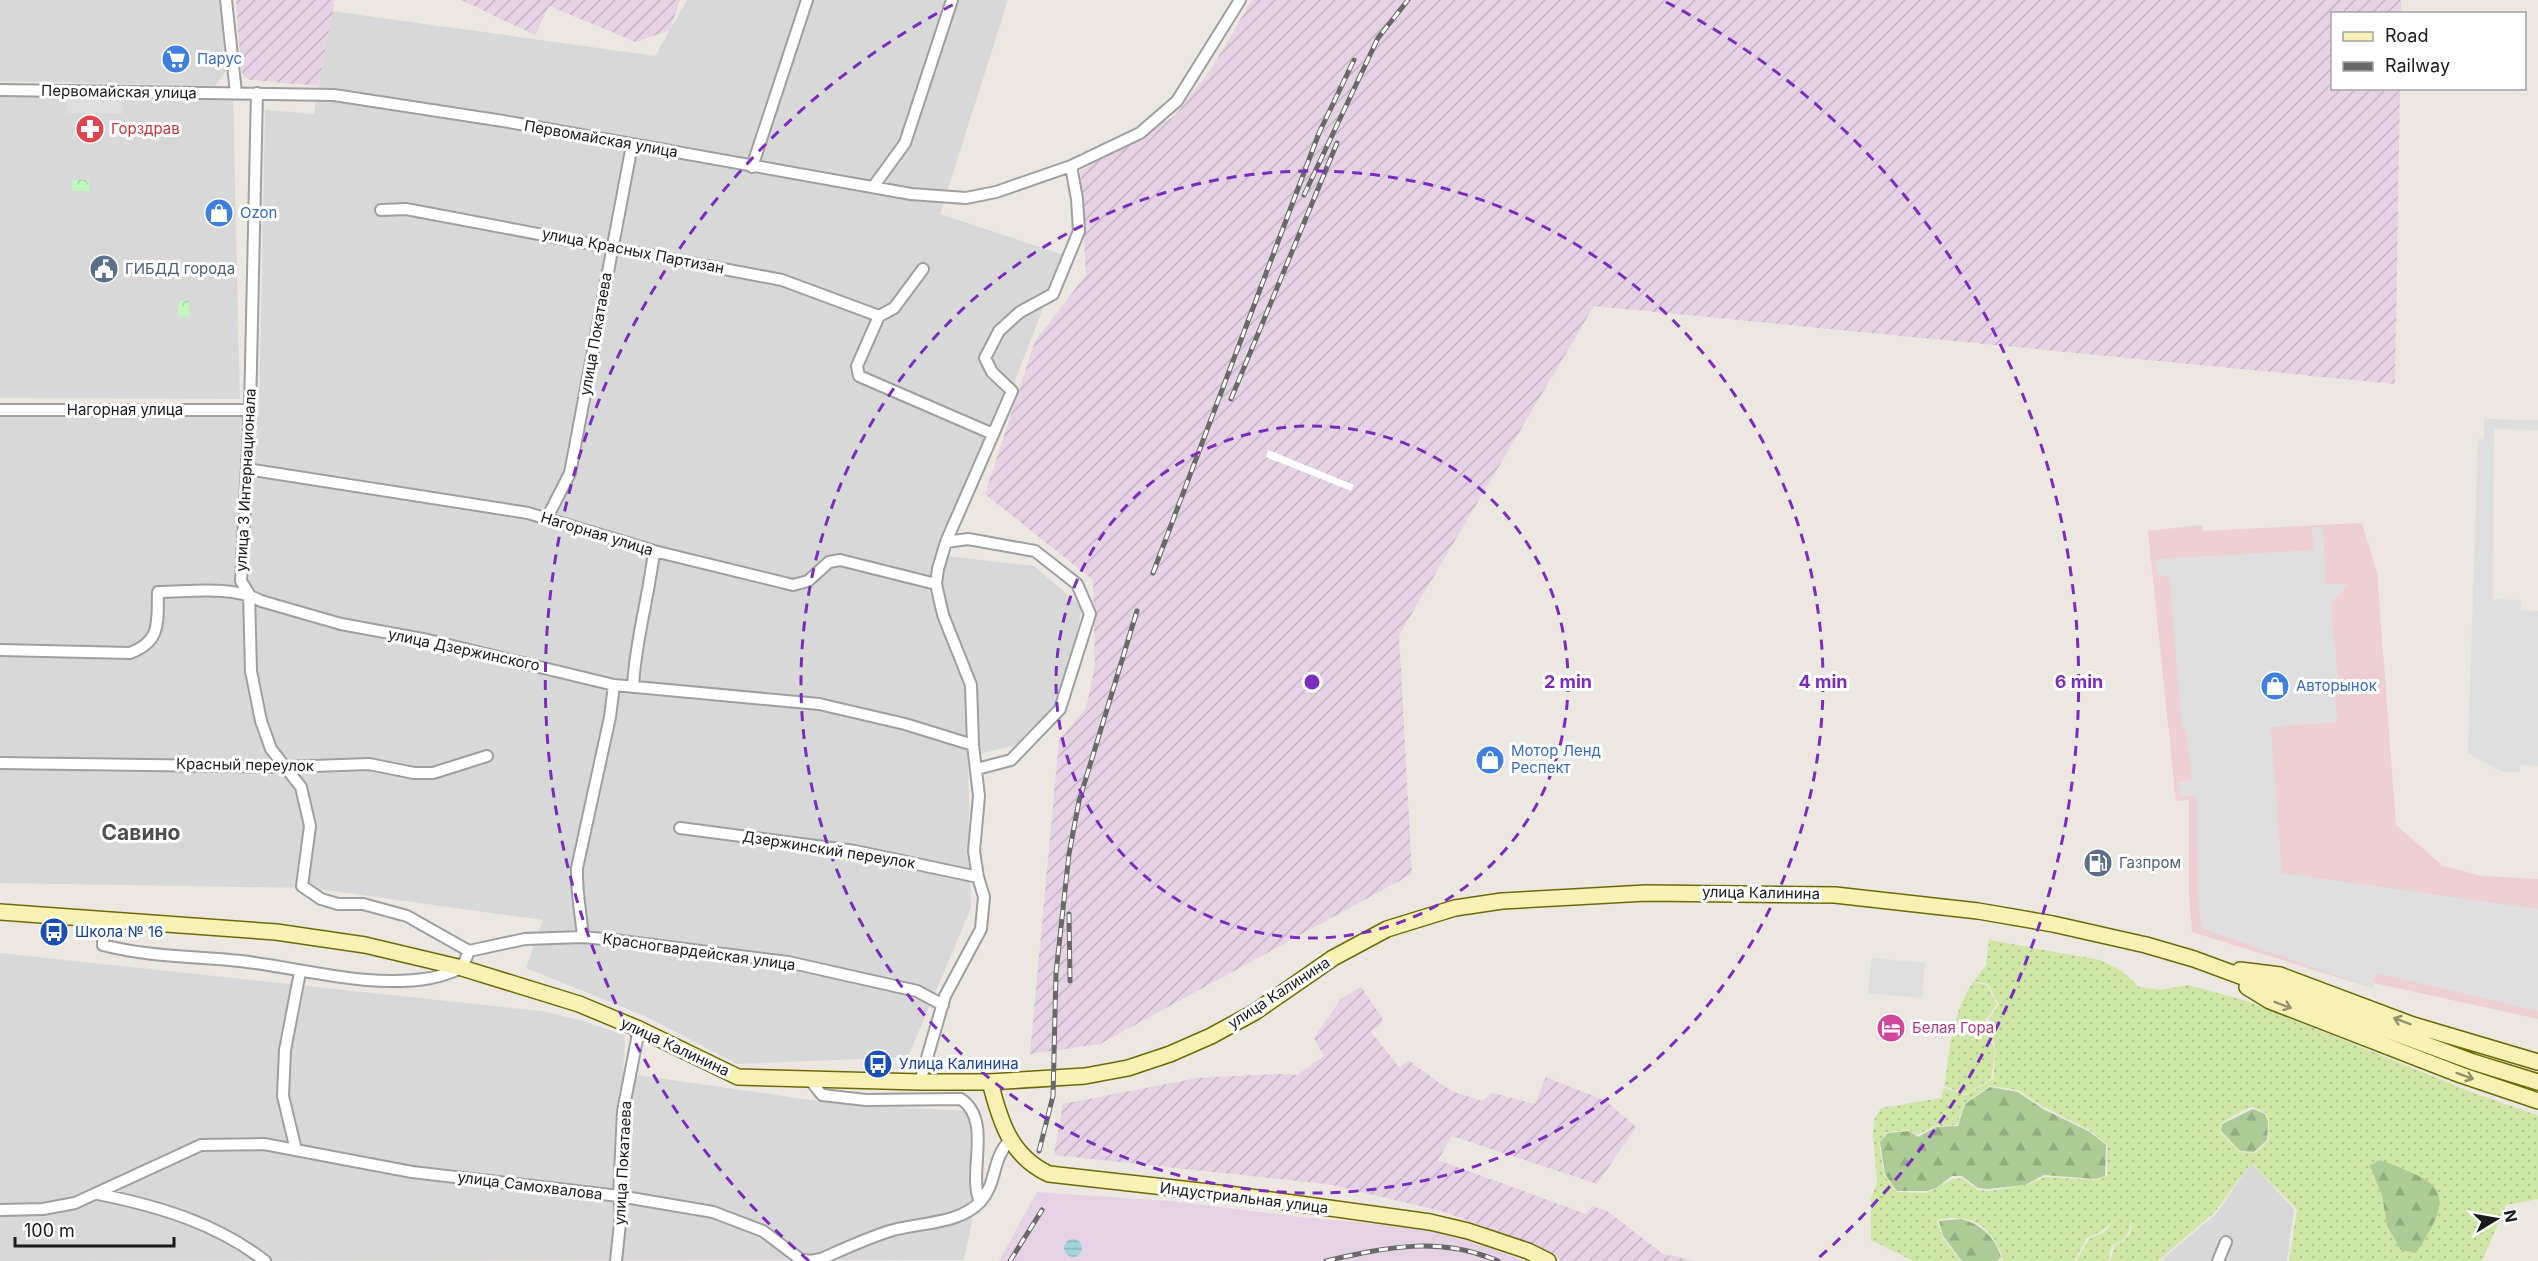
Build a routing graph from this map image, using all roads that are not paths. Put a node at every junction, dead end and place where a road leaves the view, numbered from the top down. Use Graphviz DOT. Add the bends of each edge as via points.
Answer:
graph roads {
  1 [pos="226,0"];
  2 [pos="807,0"];
  3 [pos="952,0"];
  4 [pos="1240,0"];
  5 [pos="0,90"];
  6 [pos="236,93"];
  7 [pos="257,93"];
  8 [pos="632,145"];
  9 [pos="1071,166"];
  10 [pos="752,167"];
  11 [pos="873,187"];
  12 [pos="381,210"];
  13 [pos="612,246"];
  14 [pos="922,269"];
  15 [pos="879,316"];
  16 [pos="0,410"];
  17 [pos="250,410"];
  18 [pos="993,434"];
  19 [pos="247,469"];
  20 [pos="547,518"];
  21 [pos="946,542"];
  22 [pos="654,551"];
  23 [pos="936,584"];
  24 [pos="249,594"];
  25 [pos="0,650"];
  26 [pos="614,685"];
  27 [pos="633,687"];
  28 [pos="973,745"];
  29 [pos="487,756"];
  30 [pos="0,763"];
  31 [pos="285,767"];
  32 [pos="977,770"];
  33 [pos="680,828"];
  34 [pos="978,877"];
  35 [pos="0,912"];
  36 [pos="104,919"];
  37 [pos="583,937"];
  38 [pos="469,951"];
  39 [pos="2213,967"];
  40 [pos="462,968"];
  41 [pos="300,972"];
  42 [pos="943,1005"];
  43 [pos="639,1029"];
  44 [pos="2538,1061"];
  45 [pos="810,1080"];
  46 [pos="920,1082"];
  47 [pos="990,1082"];
  48 [pos="2537,1082"];
  49 [pos="2536,1102"];
  50 [pos="1010,1140"];
  51 [pos="296,1150"];
  52 [pos="98,1194"];
  53 [pos="620,1197"];
  54 [pos="980,1202"];
  55 [pos="0,1210"];
  56 [pos="2226,1242"];
  57 [pos="265,1261"];
  58 [pos="616,1261"];
  59 [pos="1548,1261"];
  60 [pos="2218,1261"];
  1 -- 6 [label="street"];
  2 -- 10 [label="street"];
  3 -- 11 [label="street" via="905,143"];
  4 -- 9 [label="street, Первомайская улица" via="1177,101 1140,133"];
  5 -- 6 [label="street, Первомайская улица"];
  6 -- 7 [label="street, Первомайская улица"];
  7 -- 8 [label="street, Первомайская улица" via="334,95"];
  7 -- 17 [label="street, улица 3 Интернационала"];
  8 -- 10 [label="street, Первомайская улица"];
  8 -- 13 [label="street, улица Покатаева"];
  9 -- 11 [label="street, Первомайская улица" via="996,192 966,198 911,195"];
  9 -- 18 [label="street" via="1079,231 1053,294 1020,312 999,331 985,358 992,372 1012,391"];
  10 -- 11 [label="street, Первомайская улица"];
  12 -- 13 [label="street, улица Красных Партизан" via="406,209"];
  13 -- 15 [label="street, улица Красных Партизан" via="782,280"];
  13 -- 20 [label="street, улица Покатаева" via="570,473"];
  14 -- 15 [label="street" via="894,308"];
  15 -- 18 [label="street" via="857,366 859,376"];
  16 -- 17 [label="street, Нагорная улица"];
  17 -- 19 [label="street, улица 3 Интернационала"];
  18 -- 21 [label="street"];
  19 -- 20 [label="street, Нагорная улица"];
  19 -- 24 [label="street, улица 3 Интернационала" via="241,581"];
  20 -- 22 [label="street, Нагорная улица"];
  21 -- 23 [label="street"];
  21 -- 32 [label="street" via="968,539 1035,551 1077,584 1090,614 1060,710 1011,760"];
  22 -- 23 [label="street, Нагорная улица" via="793,585 808,581 829,562 840,561"];
  22 -- 27 [label="street" via="634,656"];
  23 -- 28 [label="street" via="971,686"];
  24 -- 25 [label="street, улица Дзержинского" via="158,592 155,636 144,648 130,653"];
  24 -- 26 [label="street, улица Дзержинского" via="340,624 428,640"];
  24 -- 31 [label="street, улица 3 Интернационала" via="250,671 271,749"];
  26 -- 27 [label="street, улица Дзержинского"];
  26 -- 37 [label="street" via="577,867"];
  27 -- 28 [label="street, улица Дзержинского" via="819,704"];
  28 -- 32 [label="street"];
  29 -- 31 [label="street, Красный переулок" via="433,773 414,774 369,764"];
  30 -- 31 [label="street, Красный переулок"];
  31 -- 38 [label="street, улица 3 Интернационала" via="302,788 310,826 302,886 329,902 382,908 407,916"];
  32 -- 34 [label="street" via="974,851"];
  33 -- 34 [label="street, Дзержинский переулок" via="855,851"];
  34 -- 42 [label="street" via="984,897 981,929"];
  35 -- 36 [label="main road, улица Калинина"];
  36 -- 40 [label="main road, улица Калинина" via="315,936"];
  36 -- 41 [label="street" via="103,945"];
  37 -- 38 [label="street, Красногвардейская улица" via="525,939"];
  37 -- 42 [label="street, Красногвардейская улица" via="788,962 916,991"];
  38 -- 40 [label="street"];
  44 -- 39 [label="main road, one-way" via="2413,1025 2280,975"];
  39 -- 47 [label="main road, улица Калинина" via="2146,945 2053,924 1978,910 1886,900 1646,892 1502,901 1455,908 1387,929 1333,958 1255,1012 1170,1054 1128,1068 1085,1076"];
  39 -- 48 [label="main road"];
  39 -- 49 [label="main road, one-way" via="2270,1000"];
  40 -- 41 [label="street" via="432,978 387,981"];
  40 -- 43 [label="main road, улица Калинина" via="579,1004"];
  41 -- 51 [label="street" via="285,1050 283,1096"];
  42 -- 46 [label="street"];
  43 -- 45 [label="main road, улица Калинина" via="738,1077"];
  43 -- 53 [label="street, улица Покатаева" via="623,1111"];
  45 -- 46 [label="main road, улица Калинина"];
  45 -- 54 [label="street" via="822,1095 866,1101 962,1099 970,1105 977,1126"];
  46 -- 47 [label="main road, улица Калинина"];
  47 -- 50 [label="main road, Индустриальная улица"];
  50 -- 54 [label="street" via="999,1151 992,1183"];
  50 -- 59 [label="main road, Индустриальная улица" via="1033,1166 1049,1174 1430,1222 1488,1237"];
  51 -- 52 [label="street, улица Самохвалова" via="264,1144 201,1145"];
  51 -- 53 [label="street, улица Самохвалова" via="412,1172"];
  52 -- 55 [label="street, улица Самохвалова" via="43,1209"];
  52 -- 57 [label="street" via="188,1217"];
  53 -- 54 [label="street, улица Самохвалова" via="713,1212 763,1231 800,1259 810,1260 890,1231 960,1216"];
  53 -- 58 [label="street, улица Покатаева"];
  56 -- 60 [label="street"];
}
